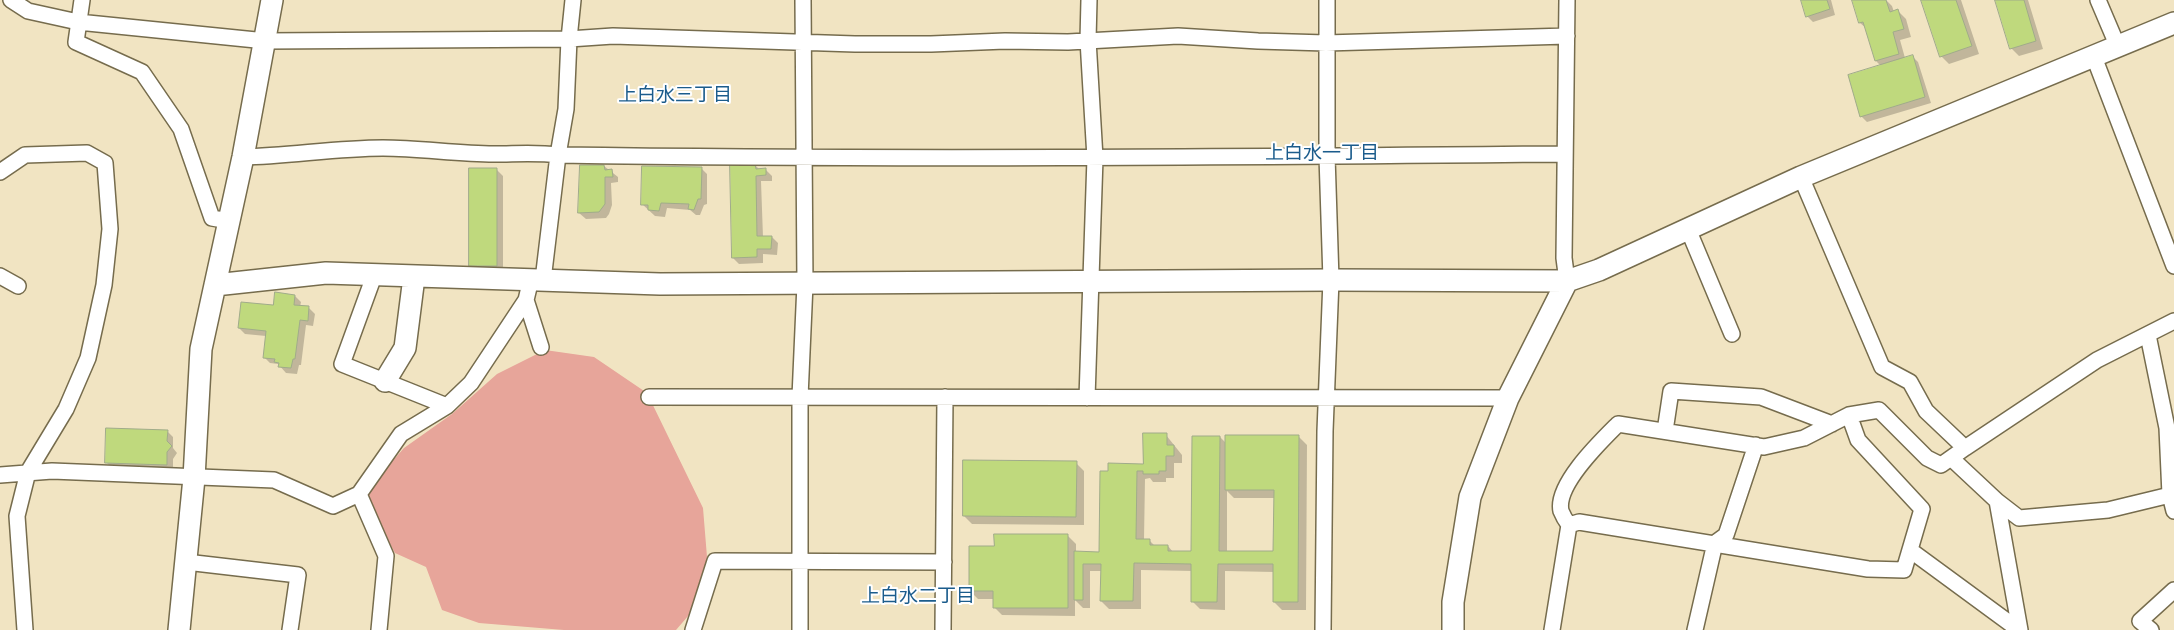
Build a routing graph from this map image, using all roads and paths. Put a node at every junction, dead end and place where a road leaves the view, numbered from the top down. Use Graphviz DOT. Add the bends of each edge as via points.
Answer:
graph roads {
  1 [pos="11,0"];
  2 [pos="82,0"];
  3 [pos="272,0"];
  4 [pos="573,0"];
  5 [pos="803,0"];
  6 [pos="1089,0"];
  7 [pos="1327,0"];
  8 [pos="1567,0"];
  9 [pos="2098,0"];
  10 [pos="78,22"];
  11 [pos="2174,23"];
  12 [pos="1567,36"];
  13 [pos="569,40"];
  14 [pos="1088,40"];
  15 [pos="266,42"];
  16 [pos="803,42"];
  17 [pos="1326,43"];
  18 [pos="2118,47"];
  19 [pos="2094,57"];
  20 [pos="1564,154"];
  21 [pos="558,155"];
  22 [pos="1327,156"];
  23 [pos="243,157"];
  24 [pos="804,158"];
  25 [pos="1094,158"];
  26 [pos="0,172"];
  27 [pos="1800,177"];
  28 [pos="229,221"];
  29 [pos="1688,229"];
  30 [pos="2174,266"];
  31 [pos="0,276"];
  32 [pos="374,276"];
  33 [pos="414,277"];
  34 [pos="537,280"];
  35 [pos="1331,280"];
  36 [pos="1567,281"];
  37 [pos="1089,282"];
  38 [pos="805,284"];
  39 [pos="215,285"];
  40 [pos="18,286"];
  41 [pos="526,300"];
  42 [pos="2174,321"];
  43 [pos="1732,334"];
  44 [pos="2148,335"];
  45 [pos="541,347"];
  46 [pos="386,381"];
  47 [pos="649,397"];
  48 [pos="800,397"];
  49 [pos="946,397"];
  50 [pos="1087,398"];
  51 [pos="1508,398"];
  52 [pos="1327,399"];
  53 [pos="447,406"];
  54 [pos="1849,415"];
  55 [pos="1832,424"];
  56 [pos="2170,427"];
  57 [pos="1665,431"];
  58 [pos="1756,445"];
  59 [pos="1965,448"];
  60 [pos="1951,458"];
  61 [pos="28,472"];
  62 [pos="0,475"];
  63 [pos="194,478"];
  64 [pos="359,494"];
  65 [pos="2170,495"];
  66 [pos="1997,501"];
  67 [pos="2174,511"];
  68 [pos="1568,525"];
  69 [pos="1715,543"];
  70 [pos="1910,550"];
  71 [pos="800,560"];
  72 [pos="186,562"];
  73 [pos="944,562"];
  74 [pos="2174,590"];
  75 [pos="25,630"];
  76 [pos="179,630"];
  77 [pos="290,630"];
  78 [pos="379,630"];
  79 [pos="692,630"];
  80 [pos="800,630"];
  81 [pos="943,630"];
  82 [pos="1323,630"];
  83 [pos="1453,630"];
  84 [pos="1552,630"];
  85 [pos="1695,630"];
  86 [pos="2019,630"];
  87 [pos="2151,630"];
  1 -- 10 [label="street" via="28,11"];
  2 -- 10 [label="street"];
  3 -- 15 [label="street"];
  4 -- 13 [label="street"];
  5 -- 16 [label="street"];
  6 -- 14 [label="street"];
  7 -- 17 [label="street"];
  8 -- 12 [label="street"];
  9 -- 18 [label="street"];
  10 -- 15 [label="street"];
  10 -- 28 [label="street" via="76,42 142,72 181,129 212,218"];
  11 -- 18 [label="street"];
  12 -- 17 [label="street"];
  12 -- 20 [label="street"];
  13 -- 15 [label="street"];
  13 -- 16 [label="street" via="613,36"];
  13 -- 21 [label="street" via="566,109"];
  14 -- 16 [label="street" via="931,44"];
  14 -- 17 [label="street" via="1178,36"];
  14 -- 25 [label="street"];
  15 -- 23 [label="street"];
  16 -- 24 [label="street"];
  17 -- 22 [label="street"];
  18 -- 19 [label="street"];
  19 -- 27 [label="street"];
  19 -- 30 [label="street"];
  20 -- 22 [label="street"];
  20 -- 36 [label="street"];
  21 -- 23 [label="street" via="384,148"];
  21 -- 24 [label="street"];
  21 -- 34 [label="street"];
  22 -- 25 [label="street"];
  22 -- 35 [label="street"];
  23 -- 28 [label="street"];
  24 -- 25 [label="street"];
  24 -- 38 [label="street"];
  25 -- 37 [label="street"];
  26 -- 61 [label="street" via="25,155 87,153 105,163 110,229 104,285 88,358 66,409"];
  27 -- 29 [label="street"];
  27 -- 59 [label="street" via="1882,367 1910,382 1926,411"];
  28 -- 39 [label="street"];
  29 -- 36 [label="street" via="1599,270"];
  29 -- 43 [label="street"];
  31 -- 40 [label="street"];
  32 -- 33 [label="street"];
  32 -- 39 [label="street" via="326,273"];
  32 -- 46 [label="street" via="342,364"];
  33 -- 34 [label="street"];
  33 -- 46 [label="street" via="405,348"];
  34 -- 38 [label="street"];
  34 -- 41 [label="street"];
  35 -- 36 [label="street"];
  35 -- 37 [label="street"];
  35 -- 52 [label="street"];
  36 -- 51 [label="street"];
  37 -- 38 [label="street"];
  37 -- 50 [label="street"];
  38 -- 48 [label="street"];
  39 -- 63 [label="street" via="201,349"];
  41 -- 45 [label="street"];
  41 -- 53 [label="street" via="471,383"];
  42 -- 44 [label="street"];
  44 -- 56 [label="street"];
  44 -- 59 [label="street" via="2097,360"];
  46 -- 53 [label="street"];
  47 -- 48 [label="street"];
  48 -- 49 [label="street"];
  48 -- 71 [label="street"];
  49 -- 50 [label="street"];
  49 -- 73 [label="street"];
  50 -- 52 [label="street"];
  51 -- 52 [label="street"];
  51 -- 83 [label="street" via="1470,497 1453,602"];
  52 -- 82 [label="street"];
  53 -- 64 [label="street" via="401,434"];
  54 -- 55 [label="street"];
  54 -- 60 [label="street" via="1880,410 1927,458 1941,465"];
  54 -- 70 [label="street" via="1858,440 1922,509"];
  55 -- 57 [label="street" via="1761,397 1671,391"];
  55 -- 58 [label="street" via="1804,438"];
  56 -- 65 [label="street"];
  57 -- 58 [label="street"];
  57 -- 68 [label="street" via="1618,424 1588,454 1565,488 1561,510"];
  58 -- 69 [label="street" via="1726,535"];
  59 -- 60 [label="street"];
  60 -- 66 [label="street"];
  61 -- 62 [label="street"];
  61 -- 63 [label="street"];
  61 -- 75 [label="street" via="17,516"];
  63 -- 64 [label="street" via="274,480 333,506"];
  63 -- 72 [label="street"];
  64 -- 78 [label="street" via="386,556"];
  65 -- 66 [label="street" via="2108,510 2019,518"];
  65 -- 67 [label="street"];
  66 -- 86 [label="street"];
  68 -- 69 [label="street" via="1579,522"];
  68 -- 84 [label="street"];
  69 -- 70 [label="street" via="1868,569 1904,570"];
  69 -- 85 [label="street"];
  70 -- 86 [label="street"];
  71 -- 73 [label="street"];
  71 -- 79 [label="street" via="715,561"];
  71 -- 80 [label="street"];
  72 -- 76 [label="street"];
  72 -- 77 [label="street" via="298,575"];
  73 -- 81 [label="street"];
  74 -- 87 [label="street" via="2140,620"];
}
